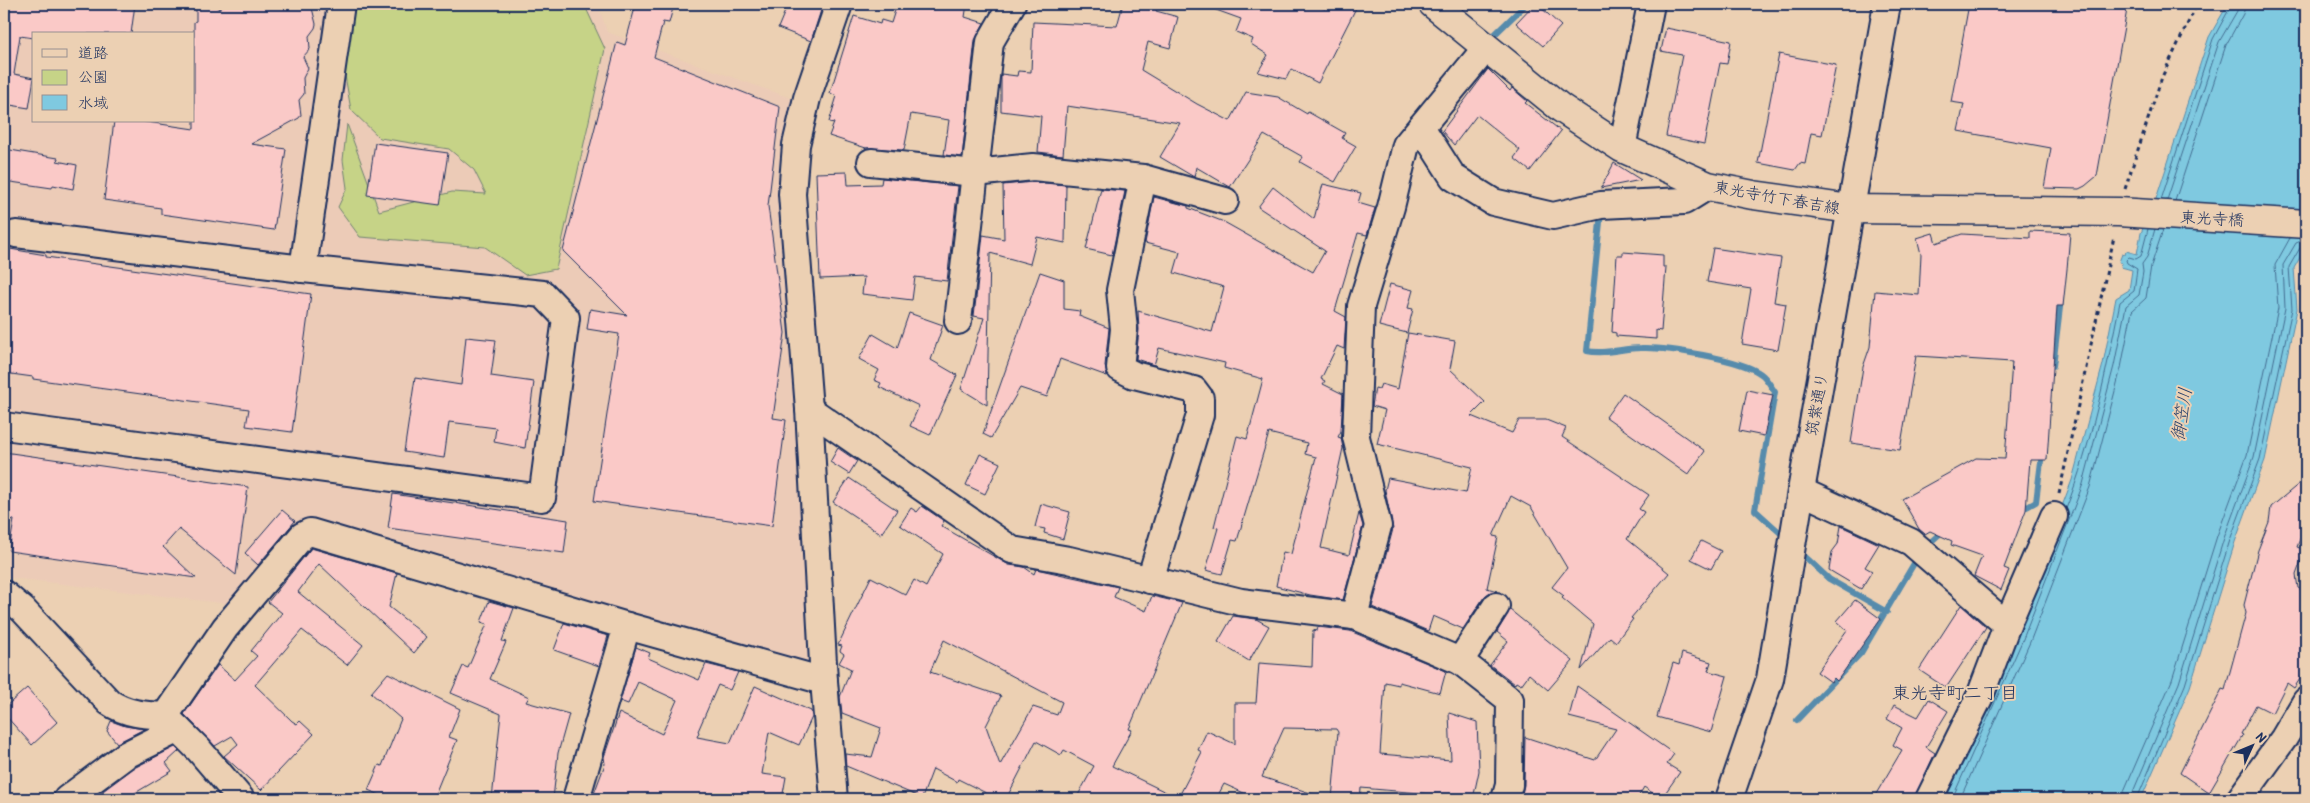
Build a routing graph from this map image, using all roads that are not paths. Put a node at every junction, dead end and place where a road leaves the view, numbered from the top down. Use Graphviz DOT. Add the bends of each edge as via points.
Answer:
graph roads {
  1 [pos="341,4"];
  2 [pos="839,4"];
  3 [pos="1012,4"];
  4 [pos="1432,4"];
  5 [pos="1651,4"];
  6 [pos="1887,4"];
  7 [pos="1486,48"];
  8 [pos="1421,127"];
  9 [pos="1622,148"];
  10 [pos="871,162"];
  11 [pos="975,173"];
  12 [pos="1143,178"];
  13 [pos="1708,186"];
  14 [pos="1225,201"];
  15 [pos="1850,209"];
  16 [pos="2119,212"];
  17 [pos="2306,224"];
  18 [pos="16,234"];
  19 [pos="303,268"];
  20 [pos="958,321"];
  21 [pos="810,409"];
  22 [pos="4,426"];
  23 [pos="1801,491"];
  24 [pos="2054,516"];
  25 [pos="1150,580"];
  26 [pos="4,594"];
  27 [pos="1496,606"];
  28 [pos="1354,616"];
  29 [pos="2008,625"];
  30 [pos="627,626"];
  31 [pos="1460,661"];
  32 [pos="824,680"];
  33 [pos="2306,701"];
  34 [pos="172,722"];
  35 [pos="2295,740"];
  36 [pos="67,799"];
  37 [pos="242,799"];
  38 [pos="576,799"];
  39 [pos="834,799"];
  40 [pos="1505,799"];
  41 [pos="1729,799"];
  42 [pos="1929,799"];
  43 [pos="2240,799"];
  1 -- 19 [label="street"];
  2 -- 21 [label="street" via="796,144 792,194"];
  3 -- 11 [label="street" via="990,42"];
  4 -- 7 [label="main road, 東光寺竹下春吉線"];
  5 -- 9 [label="street"];
  6 -- 15 [label="street, 筑紫通り"];
  7 -- 8 [label="street"];
  7 -- 9 [label="main road, 東光寺竹下春吉線" via="1561,108"];
  8 -- 13 [label="street" via="1453,177 1493,202 1553,216 1602,205 1684,201"];
  8 -- 28 [label="street" via="1406,145 1361,306 1356,437 1378,526"];
  9 -- 13 [label="main road, 東光寺竹下春吉線"];
  10 -- 11 [label="street"];
  11 -- 12 [label="street" via="1033,167"];
  11 -- 20 [label="street"];
  12 -- 14 [label="street"];
  12 -- 25 [label="street" via="1120,290 1124,329 1120,368 1134,375 1194,390 1200,398 1200,415"];
  13 -- 15 [label="main road, 東光寺竹下春吉線"];
  15 -- 16 [label="main road, 東光寺竹下春吉線"];
  15 -- 23 [label="street, 筑紫通り"];
  16 -- 17 [label="main road, 東光寺橋"];
  18 -- 19 [label="street"];
  19 -- 22 [label="street" via="543,294 566,318 542,498"];
  21 -- 25 [label="street" via="1012,550"];
  21 -- 32 [label="street"];
  23 -- 29 [label="street" via="1911,542"];
  23 -- 41 [label="street, 筑紫通り" via="1770,679"];
  24 -- 29 [label="street"];
  25 -- 28 [label="street" via="1241,602"];
  26 -- 34 [label="street" via="109,702 127,712"];
  27 -- 31 [label="street"];
  28 -- 31 [label="street"];
  29 -- 42 [label="street" via="1980,696"];
  30 -- 32 [label="street"];
  30 -- 34 [label="street" via="319,533 306,532 224,628"];
  30 -- 38 [label="street"];
  31 -- 40 [label="street" via="1510,700 1509,785"];
  32 -- 39 [label="street"];
  33 -- 35 [label="street"];
  34 -- 36 [label="street"];
  34 -- 37 [label="street"];
  35 -- 43 [label="street"];
}
